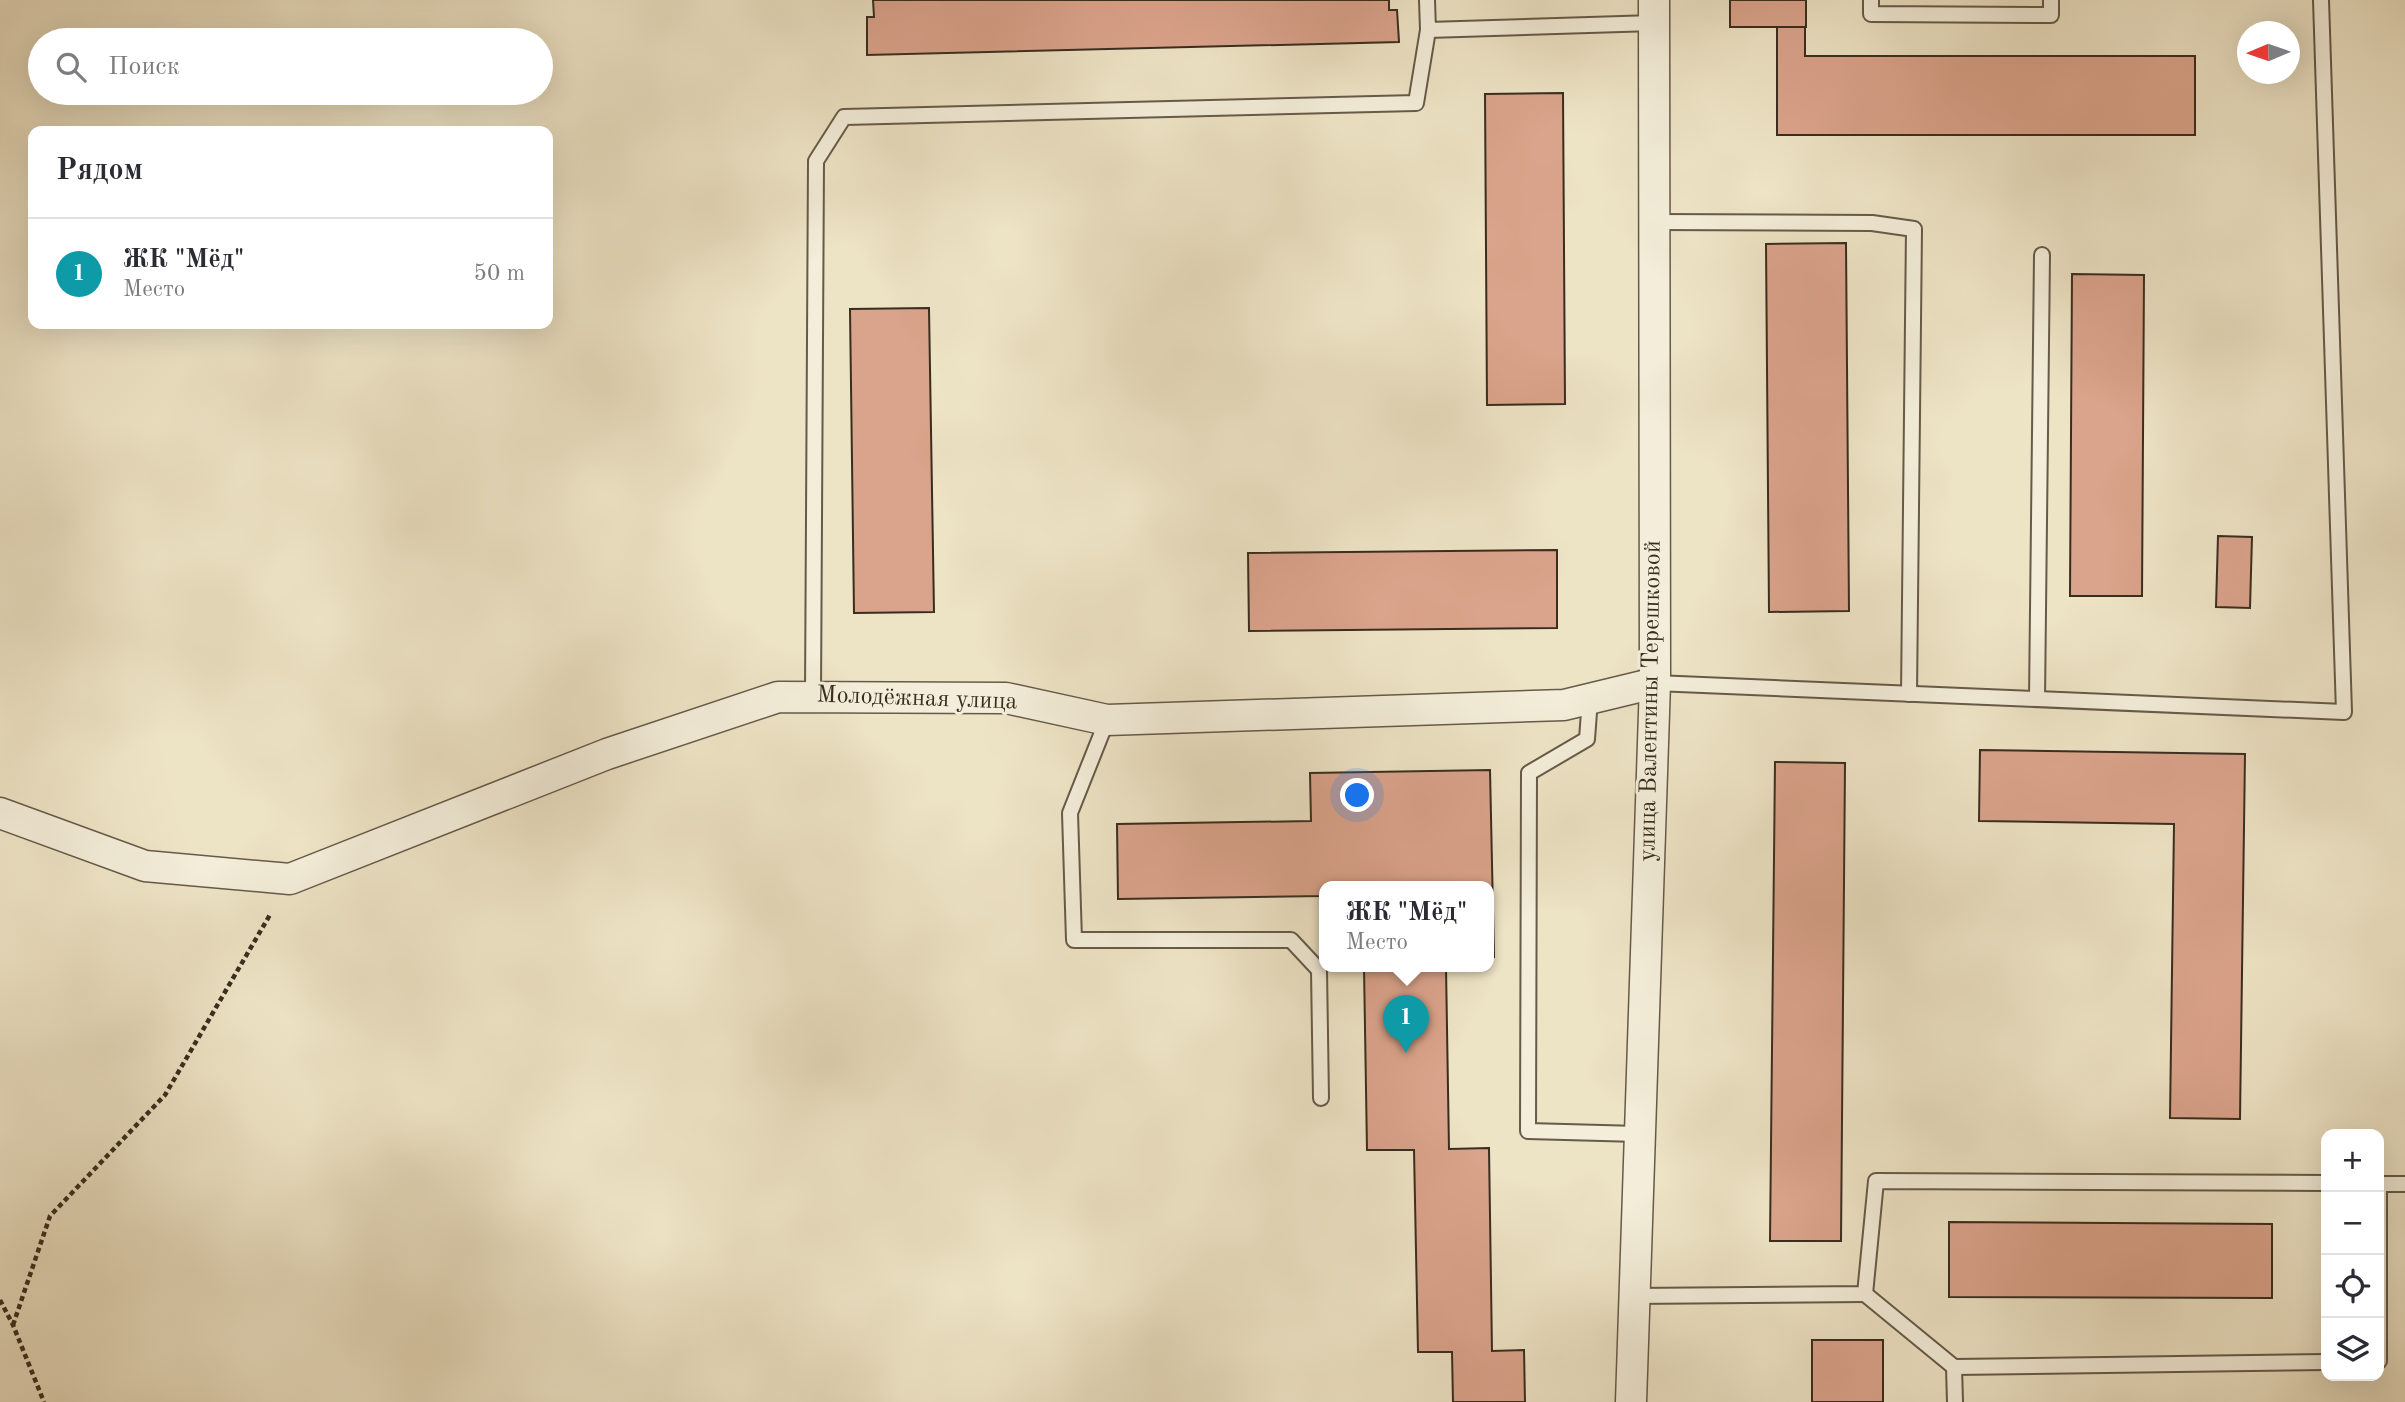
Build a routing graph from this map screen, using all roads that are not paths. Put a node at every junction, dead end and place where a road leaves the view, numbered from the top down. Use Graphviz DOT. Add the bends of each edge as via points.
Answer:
graph roads {
  1 [pos="1427,0"];
  2 [pos="1871,0"];
  3 [pos="2051,0"];
  4 [pos="2321,0"];
  5 [pos="1654,11"];
  6 [pos="1428,30"];
  7 [pos="1654,222"];
  8 [pos="2042,255"];
  9 [pos="1655,683"];
  10 [pos="1909,694"];
  11 [pos="813,696"];
  12 [pos="1590,699"];
  13 [pos="2036,699"];
  14 [pos="1107,720"];
  15 [pos="0,813"];
  16 [pos="1319,970"];
  17 [pos="1319,972"];
  18 [pos="1321,1098"];
  19 [pos="1639,1134"];
  20 [pos="2321,1184"];
  21 [pos="2384,1184"];
  22 [pos="2405,1184"];
  23 [pos="2379,1192"];
  24 [pos="1865,1294"];
  25 [pos="1633,1296"];
  26 [pos="2379,1318"];
  27 [pos="2321,1362"];
  28 [pos="1954,1367"];
  29 [pos="1631,1402"];
  30 [pos="1955,1402"];
  1 -- 6 [label="lane"];
  2 -- 3 [label="lane" via="1871,14 2037,15 2051,15"];
  4 -- 13 [label="lane" via="2344,712"];
  5 -- 6 [label="lane"];
  5 -- 7 [label="street, улица Валентины Терешковой"];
  6 -- 11 [label="lane" via="1416,103 844,117 816,161"];
  7 -- 9 [label="street, улица Валентины Терешковой"];
  7 -- 10 [label="lane" via="1872,223 1914,229"];
  8 -- 13 [label="lane"];
  9 -- 10 [label="lane"];
  9 -- 12 [label="street, Молодёжная улица"];
  9 -- 19 [label="street, улица Валентины Терешковой"];
  10 -- 13 [label="lane"];
  11 -- 14 [label="street, Молодёжная улица" via="1006,698"];
  11 -- 15 [label="street, Молодёжная улица" via="778,697 607,754 290,879 145,866"];
  12 -- 14 [label="street, Молодёжная улица" via="1564,705"];
  12 -- 19 [label="lane" via="1587,739 1529,773 1528,1130"];
  14 -- 16 [label="lane" via="1070,813 1074,940 1292,940"];
  17 -- 18 [label="lane"];
  19 -- 25 [label="street, улица Валентины Терешковой"];
  20 -- 24 [label="lane" via="1876,1181"];
  21 -- 22 [label="lane"];
  23 -- 26 [label="lane"];
  24 -- 25 [label="lane"];
  24 -- 28 [label="lane"];
  25 -- 29 [label="street, улица Валентины Терешковой"];
  27 -- 28 [label="lane"];
  28 -- 30 [label="lane"];
}
